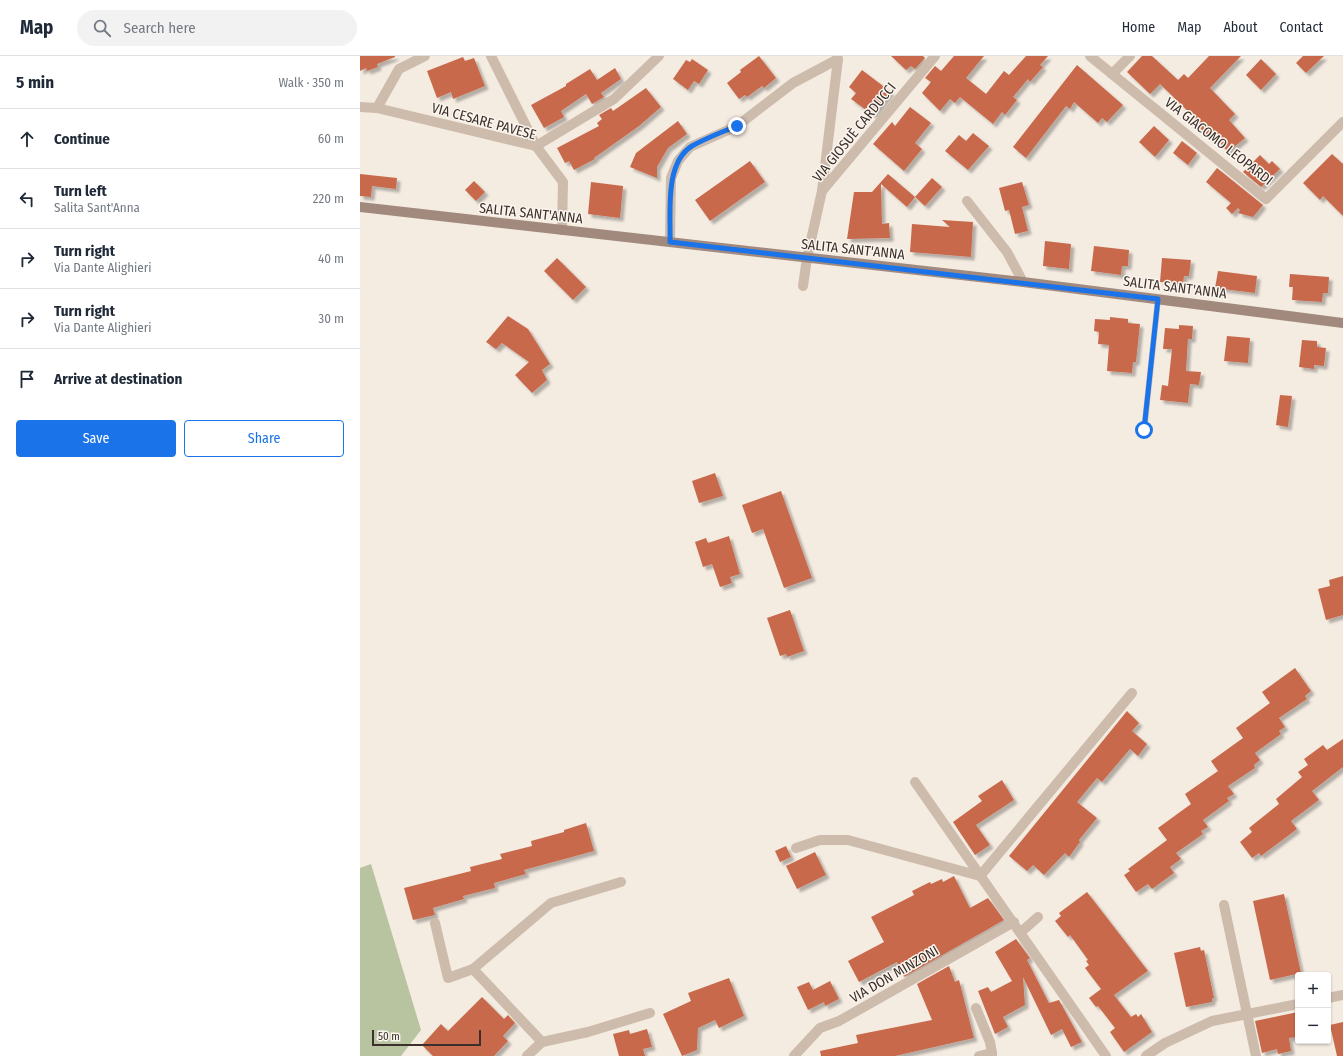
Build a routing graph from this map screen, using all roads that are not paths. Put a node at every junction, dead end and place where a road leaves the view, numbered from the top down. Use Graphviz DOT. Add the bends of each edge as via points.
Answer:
graph roads {
  1 [pos="425,56"];
  2 [pos="491,56"];
  3 [pos="659,56"];
  4 [pos="934,56"];
  5 [pos="1090,56"];
  6 [pos="1130,56"];
  7 [pos="1112,74"];
  8 [pos="360,107"];
  9 [pos="377,108"];
  10 [pos="1343,122"];
  11 [pos="536,146"];
  12 [pos="822,191"];
  13 [pos="967,202"];
  14 [pos="360,207"];
  15 [pos="562,230"];
  16 [pos="670,242"];
  17 [pos="807,258"];
  18 [pos="1023,282"];
  19 [pos="803,286"];
  20 [pos="1158,299"];
  21 [pos="1343,323"];
  22 [pos="1144,430"];
  23 [pos="1132,694"];
  24 [pos="915,782"];
  25 [pos="796,848"];
  26 [pos="980,876"];
  27 [pos="620,882"];
  28 [pos="1224,905"];
  29 [pos="1038,917"];
  30 [pos="1014,922"];
  31 [pos="435,923"];
  32 [pos="1021,932"];
  33 [pos="473,969"];
  34 [pos="1343,995"];
  35 [pos="1331,997"];
  36 [pos="1295,1005"];
  37 [pos="976,1008"];
  38 [pos="650,1013"];
  39 [pos="1247,1014"];
  40 [pos="542,1042"];
  41 [pos="992,1055"];
  42 [pos="527,1056"];
  43 [pos="794,1056"];
  44 [pos="979,1056"];
  45 [pos="1106,1056"];
  46 [pos="1146,1056"];
  47 [pos="1256,1056"];
  1 -- 9 [label="street" via="399,69"];
  2 -- 11 [label="street"];
  3 -- 11 [label="street" via="614,99"];
  4 -- 12 [label="street, VIA GIOSUÈ CARDUCCI"];
  5 -- 7 [label="street, VIA GIACOMO LEOPARDI"];
  6 -- 7 [label="street"];
  7 -- 10 [label="street, VIA GIACOMO LEOPARDI" via="1266,199"];
  8 -- 9 [label="street, VIA CESARE PAVESE"];
  9 -- 11 [label="street, VIA CESARE PAVESE"];
  11 -- 15 [label="street, VIA CESARE PAVESE" via="563,182"];
  12 -- 16 [label="street" via="838,59 793,83 737,126 690,147 678,161 671,178"];
  12 -- 17 [label="street, VIA GIOSUÈ CARDUCCI"];
  13 -- 18 [label="street" via="1007,252"];
  14 -- 15 [label="street, SALITA SANT'ANNA"];
  15 -- 16 [label="street, SALITA SANT'ANNA"];
  16 -- 17 [label="street, SALITA SANT'ANNA"];
  17 -- 18 [label="street, SALITA SANT'ANNA"];
  17 -- 19 [label="street, VIA GIOSUÈ CARDUCCI"];
  18 -- 20 [label="street, SALITA SANT'ANNA"];
  20 -- 21 [label="street, SALITA SANT'ANNA"];
  20 -- 22 [label="lane"];
  23 -- 26 [label="street"];
  24 -- 26 [label="street"];
  25 -- 26 [label="street" via="820,840 848,840"];
  26 -- 30 [label="street"];
  27 -- 33 [label="street" via="551,903"];
  28 -- 39 [label="street"];
  29 -- 32 [label="street"];
  30 -- 32 [label="street"];
  30 -- 43 [label="street, VIA DON MINZONI" via="839,1021 820,1028"];
  31 -- 33 [label="street" via="448,978"];
  32 -- 45 [label="street"];
  33 -- 40 [label="street"];
  34 -- 35 [label="street"];
  36 -- 39 [label="street"];
  37 -- 41 [label="street" via="990,1042"];
  38 -- 40 [label="street" via="588,1032"];
  39 -- 46 [label="street" via="1212,1022 1165,1042"];
  39 -- 47 [label="street"];
  40 -- 42 [label="street"];
  41 -- 44 [label="street"];
}
